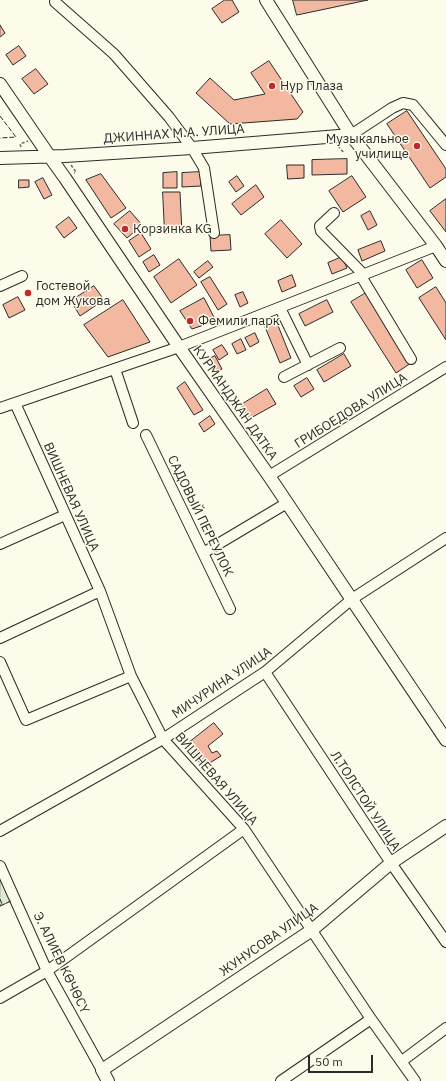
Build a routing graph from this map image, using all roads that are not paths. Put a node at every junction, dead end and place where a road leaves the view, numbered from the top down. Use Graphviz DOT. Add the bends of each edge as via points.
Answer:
graph roads {
  1 [pos="266,0"];
  2 [pos="55,2"];
  3 [pos="0,84"];
  4 [pos="351,135"];
  5 [pos="446,144"];
  6 [pos="192,148"];
  7 [pos="50,157"];
  8 [pos="0,158"];
  9 [pos="334,213"];
  10 [pos="214,233"];
  11 [pos="436,246"];
  12 [pos="446,261"];
  13 [pos="362,275"];
  14 [pos="22,276"];
  15 [pos="0,286"];
  16 [pos="280,308"];
  17 [pos="179,347"];
  18 [pos="340,348"];
  19 [pos="411,359"];
  20 [pos="308,364"];
  21 [pos="446,367"];
  22 [pos="115,369"];
  23 [pos="284,377"];
  24 [pos="15,403"];
  25 [pos="0,408"];
  26 [pos="133,423"];
  27 [pos="146,435"];
  28 [pos="269,476"];
  29 [pos="287,503"];
  30 [pos="65,515"];
  31 [pos="446,538"];
  32 [pos="0,544"];
  33 [pos="203,553"];
  34 [pos="100,591"];
  35 [pos="352,599"];
  36 [pos="230,609"];
  37 [pos="0,638"];
  38 [pos="0,662"];
  39 [pos="265,672"];
  40 [pos="131,676"];
  41 [pos="163,739"];
  42 [pos="446,740"];
  43 [pos="446,826"];
  44 [pos="244,829"];
  45 [pos="0,831"];
  46 [pos="391,863"];
  47 [pos="0,866"];
  48 [pos="312,930"];
  49 [pos="446,942"];
  50 [pos="47,971"];
  51 [pos="0,998"];
  52 [pos="371,1018"];
  53 [pos="446,1028"];
  54 [pos="402,1061"];
  55 [pos="102,1070"];
  56 [pos="108,1081"];
  57 [pos="281,1081"];
  58 [pos="415,1081"];
  1 -- 4 [label="main road"];
  2 -- 6 [label="street" via="114,54 169,117"];
  3 -- 7 [label="main road, КУРМАНДЖАН ДАТКА"];
  4 -- 5 [label="street" via="392,108 403,104 413,105"];
  4 -- 6 [label="main road, ДЖИННАХ М.А. УЛИЦА"];
  4 -- 11 [label="main road"];
  6 -- 7 [label="main road, ДЖИННАХ М.А. УЛИЦА"];
  6 -- 10 [label="street" via="204,168"];
  7 -- 8 [label="main road, ДЖИННАХ М.А. УЛИЦА"];
  7 -- 17 [label="main road, КУРМАНДЖАН ДАТКА"];
  9 -- 13 [label="street" via="322,223 321,231"];
  11 -- 12 [label="main road"];
  11 -- 13 [label="street"];
  13 -- 16 [label="street"];
  13 -- 19 [label="street"];
  14 -- 15 [label="street"];
  16 -- 17 [label="street"];
  16 -- 20 [label="street"];
  17 -- 22 [label="street"];
  17 -- 28 [label="main road, КУРМАНДЖАН ДАТКА"];
  18 -- 20 [label="street"];
  20 -- 23 [label="street"];
  21 -- 28 [label="street, ГРИБОЕДОВА УЛИЦА"];
  22 -- 24 [label="street"];
  22 -- 26 [label="street"];
  24 -- 25 [label="street"];
  24 -- 30 [label="street, ВИШНЕВАЯ УЛИЦА"];
  27 -- 33 [label="street, САДОВЫЙ ПЕРЕУЛОК"];
  28 -- 29 [label="main road, КУРМАНДЖАН ДАТКА"];
  29 -- 33 [label="street"];
  29 -- 35 [label="main road, КУРМАНДЖАН ДАТКА"];
  30 -- 32 [label="street"];
  30 -- 34 [label="street, ВИШНЕВАЯ УЛИЦА"];
  31 -- 35 [label="street, МИЧУРИНА УЛИЦА"];
  33 -- 36 [label="street, САДОВЫЙ ПЕРЕУЛОК"];
  34 -- 37 [label="street"];
  34 -- 40 [label="street, ВИШНЕВАЯ УЛИЦА"];
  35 -- 39 [label="street, МИЧУРИНА УЛИЦА"];
  35 -- 42 [label="main road, КУРМАНДЖАН ДАТКА"];
  38 -- 40 [label="street" via="26,720"];
  39 -- 41 [label="street, МИЧУРИНА УЛИЦА"];
  39 -- 46 [label="street, Л.ТОЛСТОЙ УЛИЦА"];
  40 -- 41 [label="street, ВИШНЕВАЯ УЛИЦА"];
  41 -- 44 [label="street, ВИШНЕВАЯ УЛИЦА"];
  41 -- 45 [label="street, МИЧУРИНА УЛИЦА"];
  43 -- 46 [label="main road, ЖУНУСОВА УЛИЦА"];
  44 -- 48 [label="street, ВИШНЕВАЯ УЛИЦА"];
  44 -- 50 [label="street"];
  46 -- 48 [label="main road, ЖУНУСОВА УЛИЦА"];
  46 -- 49 [label="street, Л.ТОЛСТОЙ УЛИЦА"];
  47 -- 50 [label="street, Э. АЛИЕВ КӨЧӨСҮ"];
  48 -- 52 [label="street, ВИШНЕВАЯ УЛИЦА"];
  48 -- 55 [label="main road, ЖУНУСОВА УЛИЦА"];
  50 -- 51 [label="street"];
  50 -- 55 [label="street, Э. АЛИЕВ КӨЧӨСҮ"];
  52 -- 54 [label="street, ВИШНЕВАЯ УЛИЦА"];
  52 -- 57 [label="street"];
  53 -- 54 [label="street"];
  54 -- 58 [label="street, ВИШНЕВАЯ УЛИЦА"];
  55 -- 56 [label="main road"];
}
